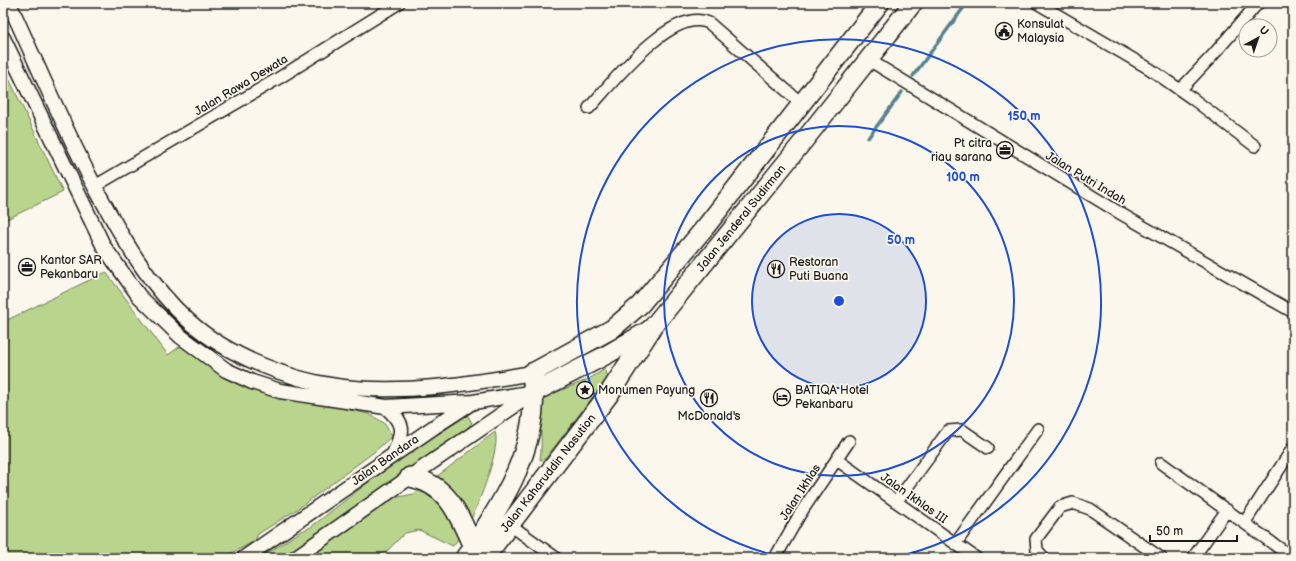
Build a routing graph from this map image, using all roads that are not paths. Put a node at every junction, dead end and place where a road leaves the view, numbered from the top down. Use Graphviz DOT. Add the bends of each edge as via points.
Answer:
graph roads {
  1 [pos="9,3"];
  2 [pos="398,3"];
  3 [pos="880,3"];
  4 [pos="913,3"];
  5 [pos="1037,3"];
  6 [pos="1258,3"];
  7 [pos="864,23"];
  8 [pos="3,38"];
  9 [pos="884,40"];
  10 [pos="869,60"];
  11 [pos="1180,90"];
  12 [pos="49,91"];
  13 [pos="33,100"];
  14 [pos="802,104"];
  15 [pos="589,108"];
  16 [pos="1255,146"];
  17 [pos="95,186"];
  18 [pos="1293,312"];
  19 [pos="652,329"];
  20 [pos="532,372"];
  21 [pos="535,392"];
  22 [pos="473,402"];
  23 [pos="386,407"];
  24 [pos="1038,428"];
  25 [pos="849,441"];
  26 [pos="988,448"];
  27 [pos="1293,448"];
  28 [pos="394,454"];
  29 [pos="836,460"];
  30 [pos="1161,463"];
  31 [pos="410,477"];
  32 [pos="897,501"];
  33 [pos="1227,510"];
  34 [pos="1244,522"];
  35 [pos="509,524"];
  36 [pos="956,543"];
  37 [pos="474,554"];
  38 [pos="244,558"];
  39 [pos="295,558"];
  40 [pos="556,558"];
  41 [pos="775,558"];
  42 [pos="976,558"];
  43 [pos="1044,558"];
  44 [pos="1161,558"];
  45 [pos="1193,558"];
  46 [pos="1293,558"];
  1 -- 12 [label="street"];
  2 -- 17 [label="street, Jalan Rawa Dewata" via="279,78"];
  3 -- 7 [label="main road, Jalan Jenderal Sudirman"];
  4 -- 9 [label="main road, Jalan Jenderal Sudirman"];
  5 -- 11 [label="street"];
  6 -- 11 [label="street"];
  7 -- 9 [label="main road"];
  7 -- 14 [label="main road, Jalan Jenderal Sudirman"];
  8 -- 13 [label="street"];
  9 -- 10 [label="main road, Jalan Jenderal Sudirman"];
  10 -- 18 [label="street, Jalan Putri Indah" via="1123,215"];
  10 -- 19 [label="main road, Jalan Jenderal Sudirman"];
  11 -- 16 [label="street"];
  12 -- 13 [label="street"];
  12 -- 17 [label="street" via="75,150"];
  13 -- 23 [label="street" via="104,247 139,296 180,336 226,370 252,382 280,391"];
  14 -- 15 [label="street" via="709,23 696,19 687,21 648,45"];
  14 -- 20 [label="main road, Jalan Jenderal Sudirman" via="640,305 612,329"];
  17 -- 20 [label="street" via="106,211 144,270 180,313 210,337 235,352 283,373 335,386 382,389 447,386"];
  19 -- 21 [label="main road, Jalan Jenderal Sudirman"];
  19 -- 35 [label="highway, Jalan Kaharuddin Nasution" via="609,394"];
  20 -- 21 [label="highway, Jalan Kaharuddin Nasution"];
  20 -- 22 [label="street, Jalan Bandara"];
  21 -- 22 [label="street"];
  21 -- 31 [label="street"];
  21 -- 37 [label="highway, Jalan Kaharuddin Nasution" via="533,422 518,472"];
  22 -- 23 [label="street"];
  22 -- 28 [label="street, Jalan Bandara"];
  23 -- 28 [label="street" via="399,419 401,430 402,438"];
  24 -- 36 [label="street"];
  25 -- 29 [label="street, Jalan Ikhlas"];
  26 -- 32 [label="street" via="962,430 948,431"];
  27 -- 34 [label="street"];
  28 -- 38 [label="street, Jalan Bandara"];
  29 -- 32 [label="street, Jalan Ikhlas III"];
  29 -- 41 [label="street, Jalan Ikhlas" via="800,514"];
  30 -- 33 [label="street"];
  31 -- 37 [label="highway" via="430,483 448,500 458,514"];
  31 -- 39 [label="street"];
  32 -- 36 [label="street, Jalan Ikhlas III"];
  33 -- 34 [label="street"];
  33 -- 45 [label="street"];
  34 -- 46 [label="street"];
  35 -- 37 [label="highway, Jalan Kaharuddin Nasution"];
  35 -- 40 [label="street"];
  36 -- 42 [label="street, Jalan Ikhlas III"];
  43 -- 44 [label="street" via="1037,550 1036,539 1060,507 1073,503 1090,509"];
}
